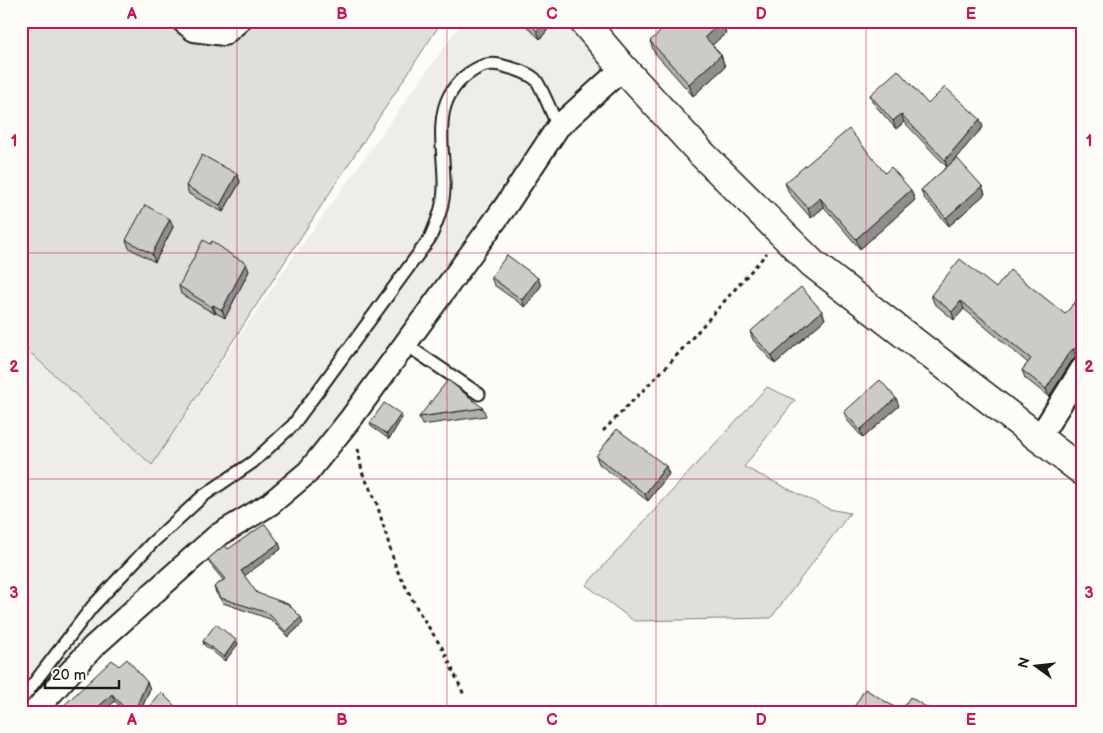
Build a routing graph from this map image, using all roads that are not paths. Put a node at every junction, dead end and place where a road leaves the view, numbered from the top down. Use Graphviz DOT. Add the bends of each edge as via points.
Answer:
graph roads {
  1 [pos="183,21"];
  2 [pos="239,21"];
  3 [pos="583,21"];
  4 [pos="622,68"];
  5 [pos="558,127"];
  6 [pos="405,344"];
  7 [pos="1082,369"];
  8 [pos="479,394"];
  9 [pos="1039,438"];
  10 [pos="1082,471"];
  11 [pos="21,700"];
  12 [pos="34,712"];
  1 -- 2 [label="street" via="194,30 224,34"];
  3 -- 4 [label="main road"];
  4 -- 5 [label="street"];
  4 -- 9 [label="main road" via="701,153 813,264"];
  5 -- 6 [label="street" via="505,207"];
  5 -- 11 [label="lane" via="536,79 524,73 491,62 476,68 461,80 447,101 442,118 444,188 430,238 293,424 253,462 203,496 152,543 92,607"];
  6 -- 8 [label="lane"];
  6 -- 12 [label="street" via="308,472 270,504 217,536 93,647"];
  7 -- 9 [label="street"];
  9 -- 10 [label="main road"];
}
